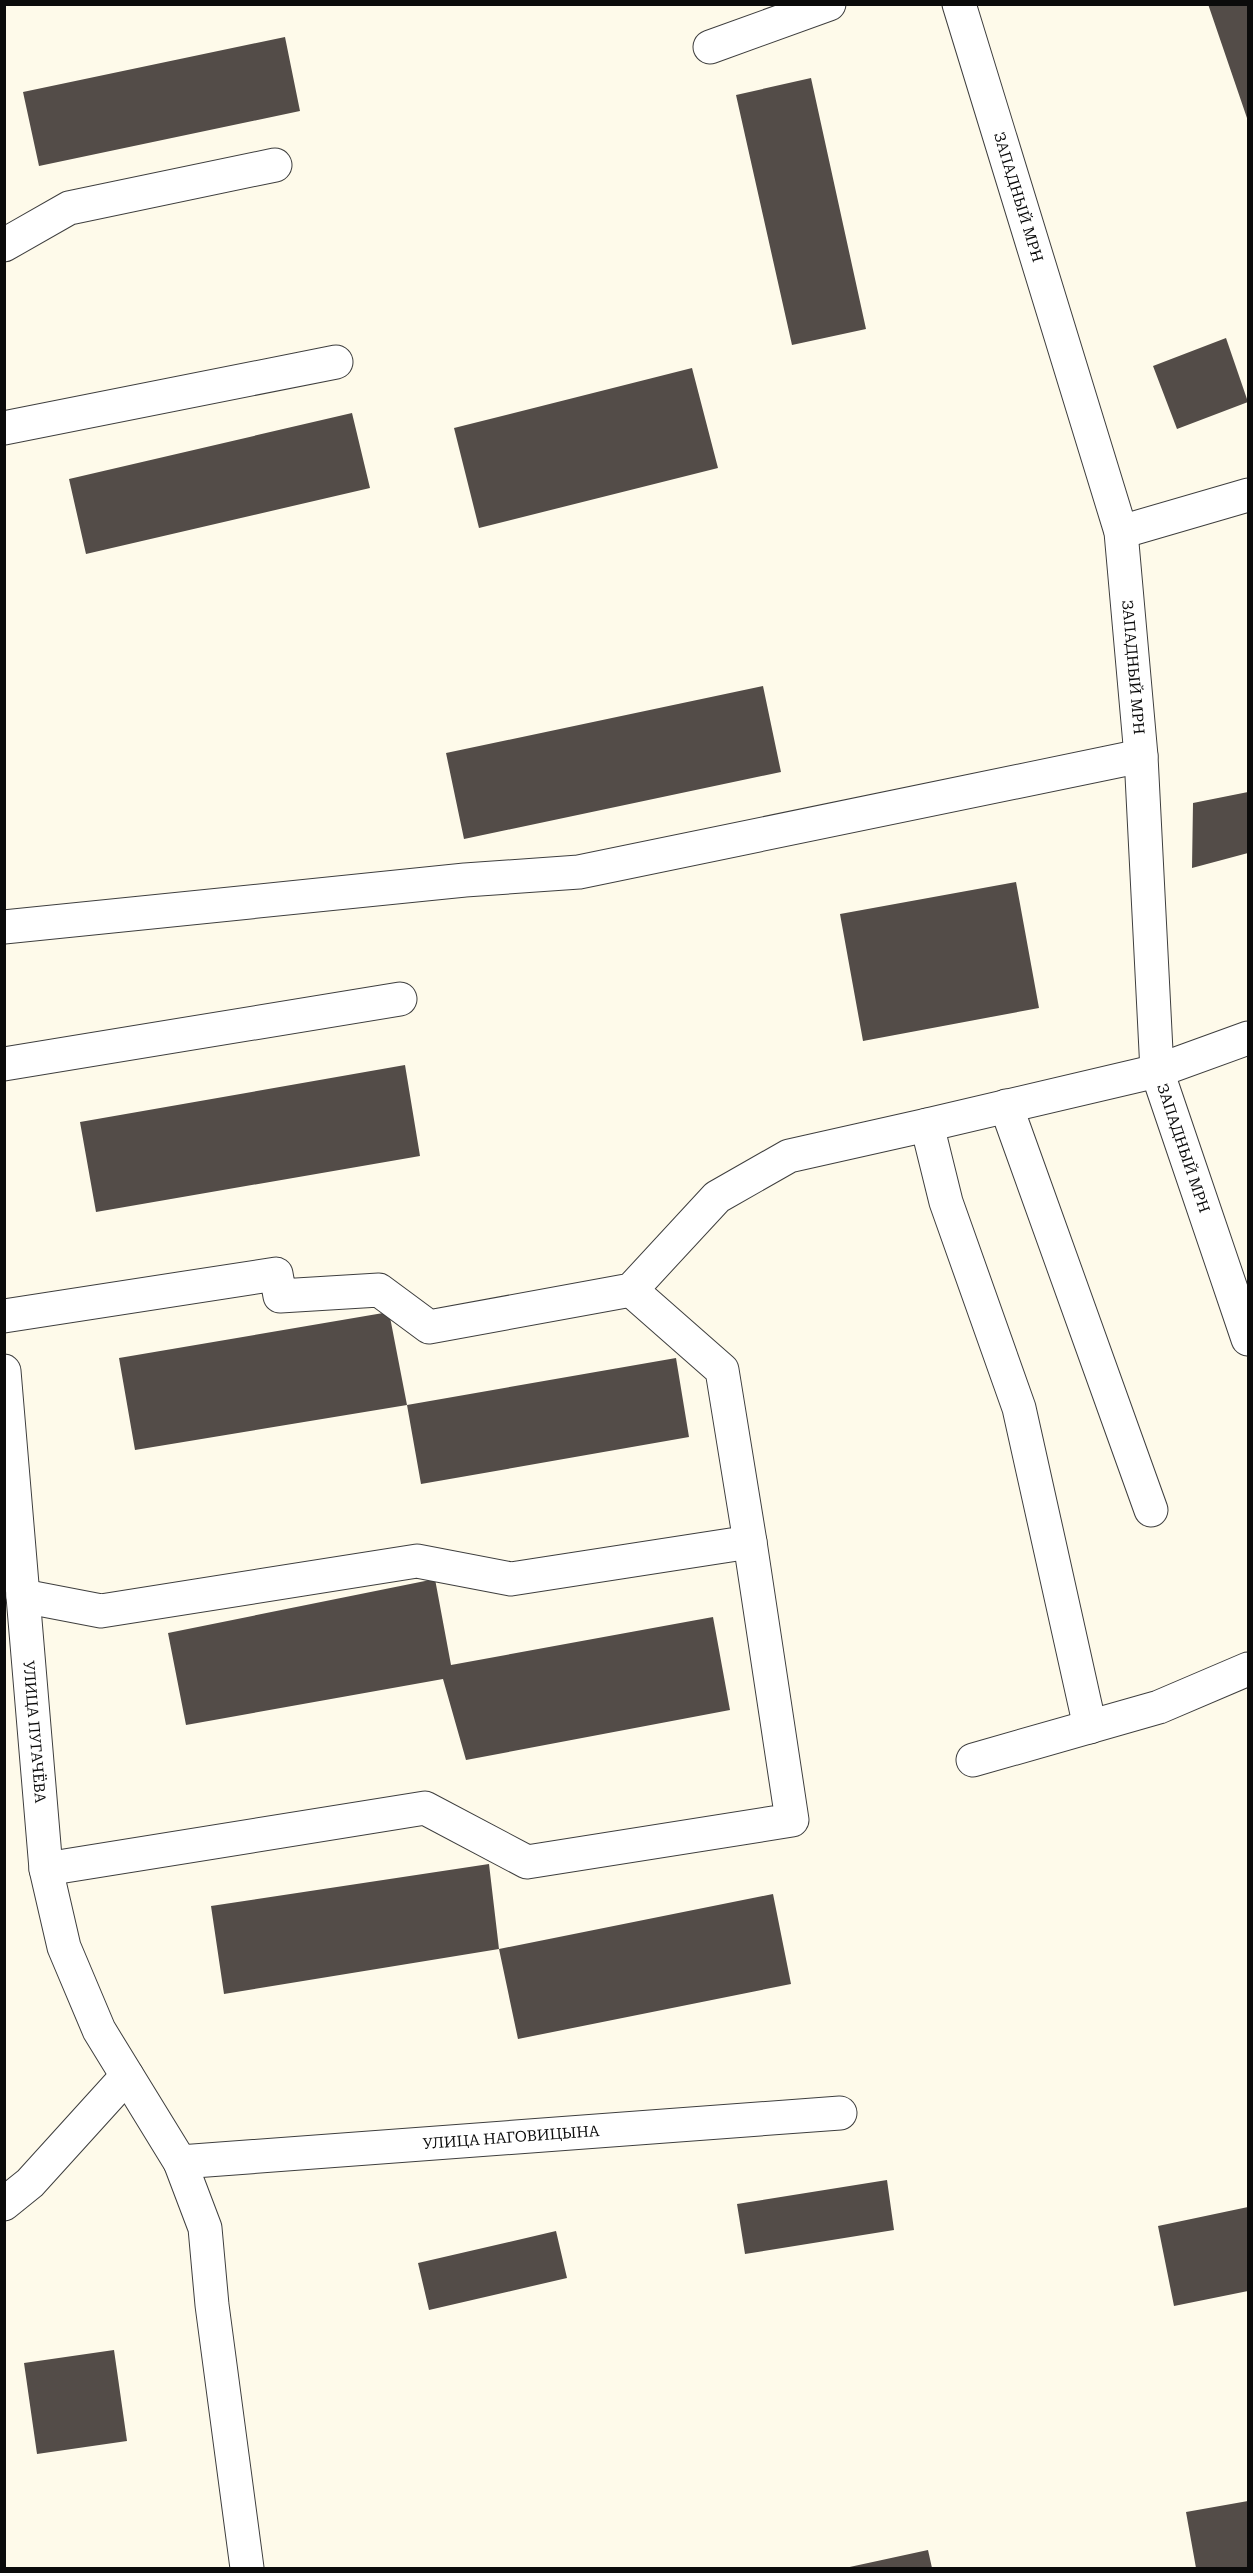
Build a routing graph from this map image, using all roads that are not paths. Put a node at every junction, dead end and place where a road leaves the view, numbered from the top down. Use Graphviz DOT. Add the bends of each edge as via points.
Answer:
graph roads {
  1 [pos="829,4"];
  2 [pos="959,4"];
  3 [pos="710,47"];
  4 [pos="275,165"];
  5 [pos="4,245"];
  6 [pos="336,362"];
  7 [pos="4,428"];
  8 [pos="1248,495"];
  9 [pos="1121,532"];
  10 [pos="1141,756"];
  11 [pos="4,927"];
  12 [pos="400,999"];
  13 [pos="1248,1038"];
  14 [pos="4,1064"];
  15 [pos="1156,1071"];
  16 [pos="1006,1106"];
  17 [pos="927,1125"];
  18 [pos="631,1290"];
  19 [pos="4,1316"];
  20 [pos="1248,1339"];
  21 [pos="4,1371"];
  22 [pos="1151,1510"];
  23 [pos="750,1542"];
  24 [pos="23,1596"];
  25 [pos="1248,1669"];
  26 [pos="1090,1726"];
  27 [pos="973,1760"];
  28 [pos="46,1869"];
  29 [pos="127,2076"];
  30 [pos="840,2113"];
  31 [pos="180,2162"];
  32 [pos="4,2204"];
  33 [pos="247,2568"];
  1 -- 3 [label="street"];
  2 -- 9 [label="street, ЗАПАДНЫЙ МРН"];
  4 -- 5 [label="street" via="69,208"];
  6 -- 7 [label="street"];
  8 -- 9 [label="street"];
  9 -- 10 [label="street, ЗАПАДНЫЙ МРН"];
  10 -- 11 [label="street" via="579,872"];
  10 -- 15 [label="street, ЗАПАДНЫЙ МРН"];
  12 -- 14 [label="street"];
  13 -- 15 [label="street"];
  15 -- 16 [label="street"];
  15 -- 20 [label="street, ЗАПАДНЫЙ МРН"];
  16 -- 17 [label="street"];
  16 -- 22 [label="street"];
  17 -- 18 [label="street" via="789,1156 717,1197"];
  17 -- 26 [label="street" via="946,1202 1019,1408"];
  18 -- 19 [label="street" via="429,1327 379,1290 280,1296 276,1274"];
  18 -- 23 [label="street" via="722,1370"];
  21 -- 24 [label="street, УЛИЦА ПУГАЧЁВА"];
  23 -- 24 [label="street" via="511,1579 417,1561 101,1611"];
  23 -- 28 [label="street" via="792,1820 527,1862 425,1808"];
  24 -- 28 [label="street, УЛИЦА ПУГАЧЁВА"];
  25 -- 26 [label="street" via="1159,1707"];
  26 -- 27 [label="street"];
  28 -- 29 [label="street, УЛИЦА ПУГАЧЁВА" via="64,1947 99,2030"];
  29 -- 31 [label="street, УЛИЦА ПУГАЧЁВА"];
  29 -- 32 [label="street" via="30,2183"];
  30 -- 31 [label="street, УЛИЦА НАГОВИЦЫНА"];
  31 -- 33 [label="street, УЛИЦА ПУГАЧЁВА" via="205,2228"];
}
